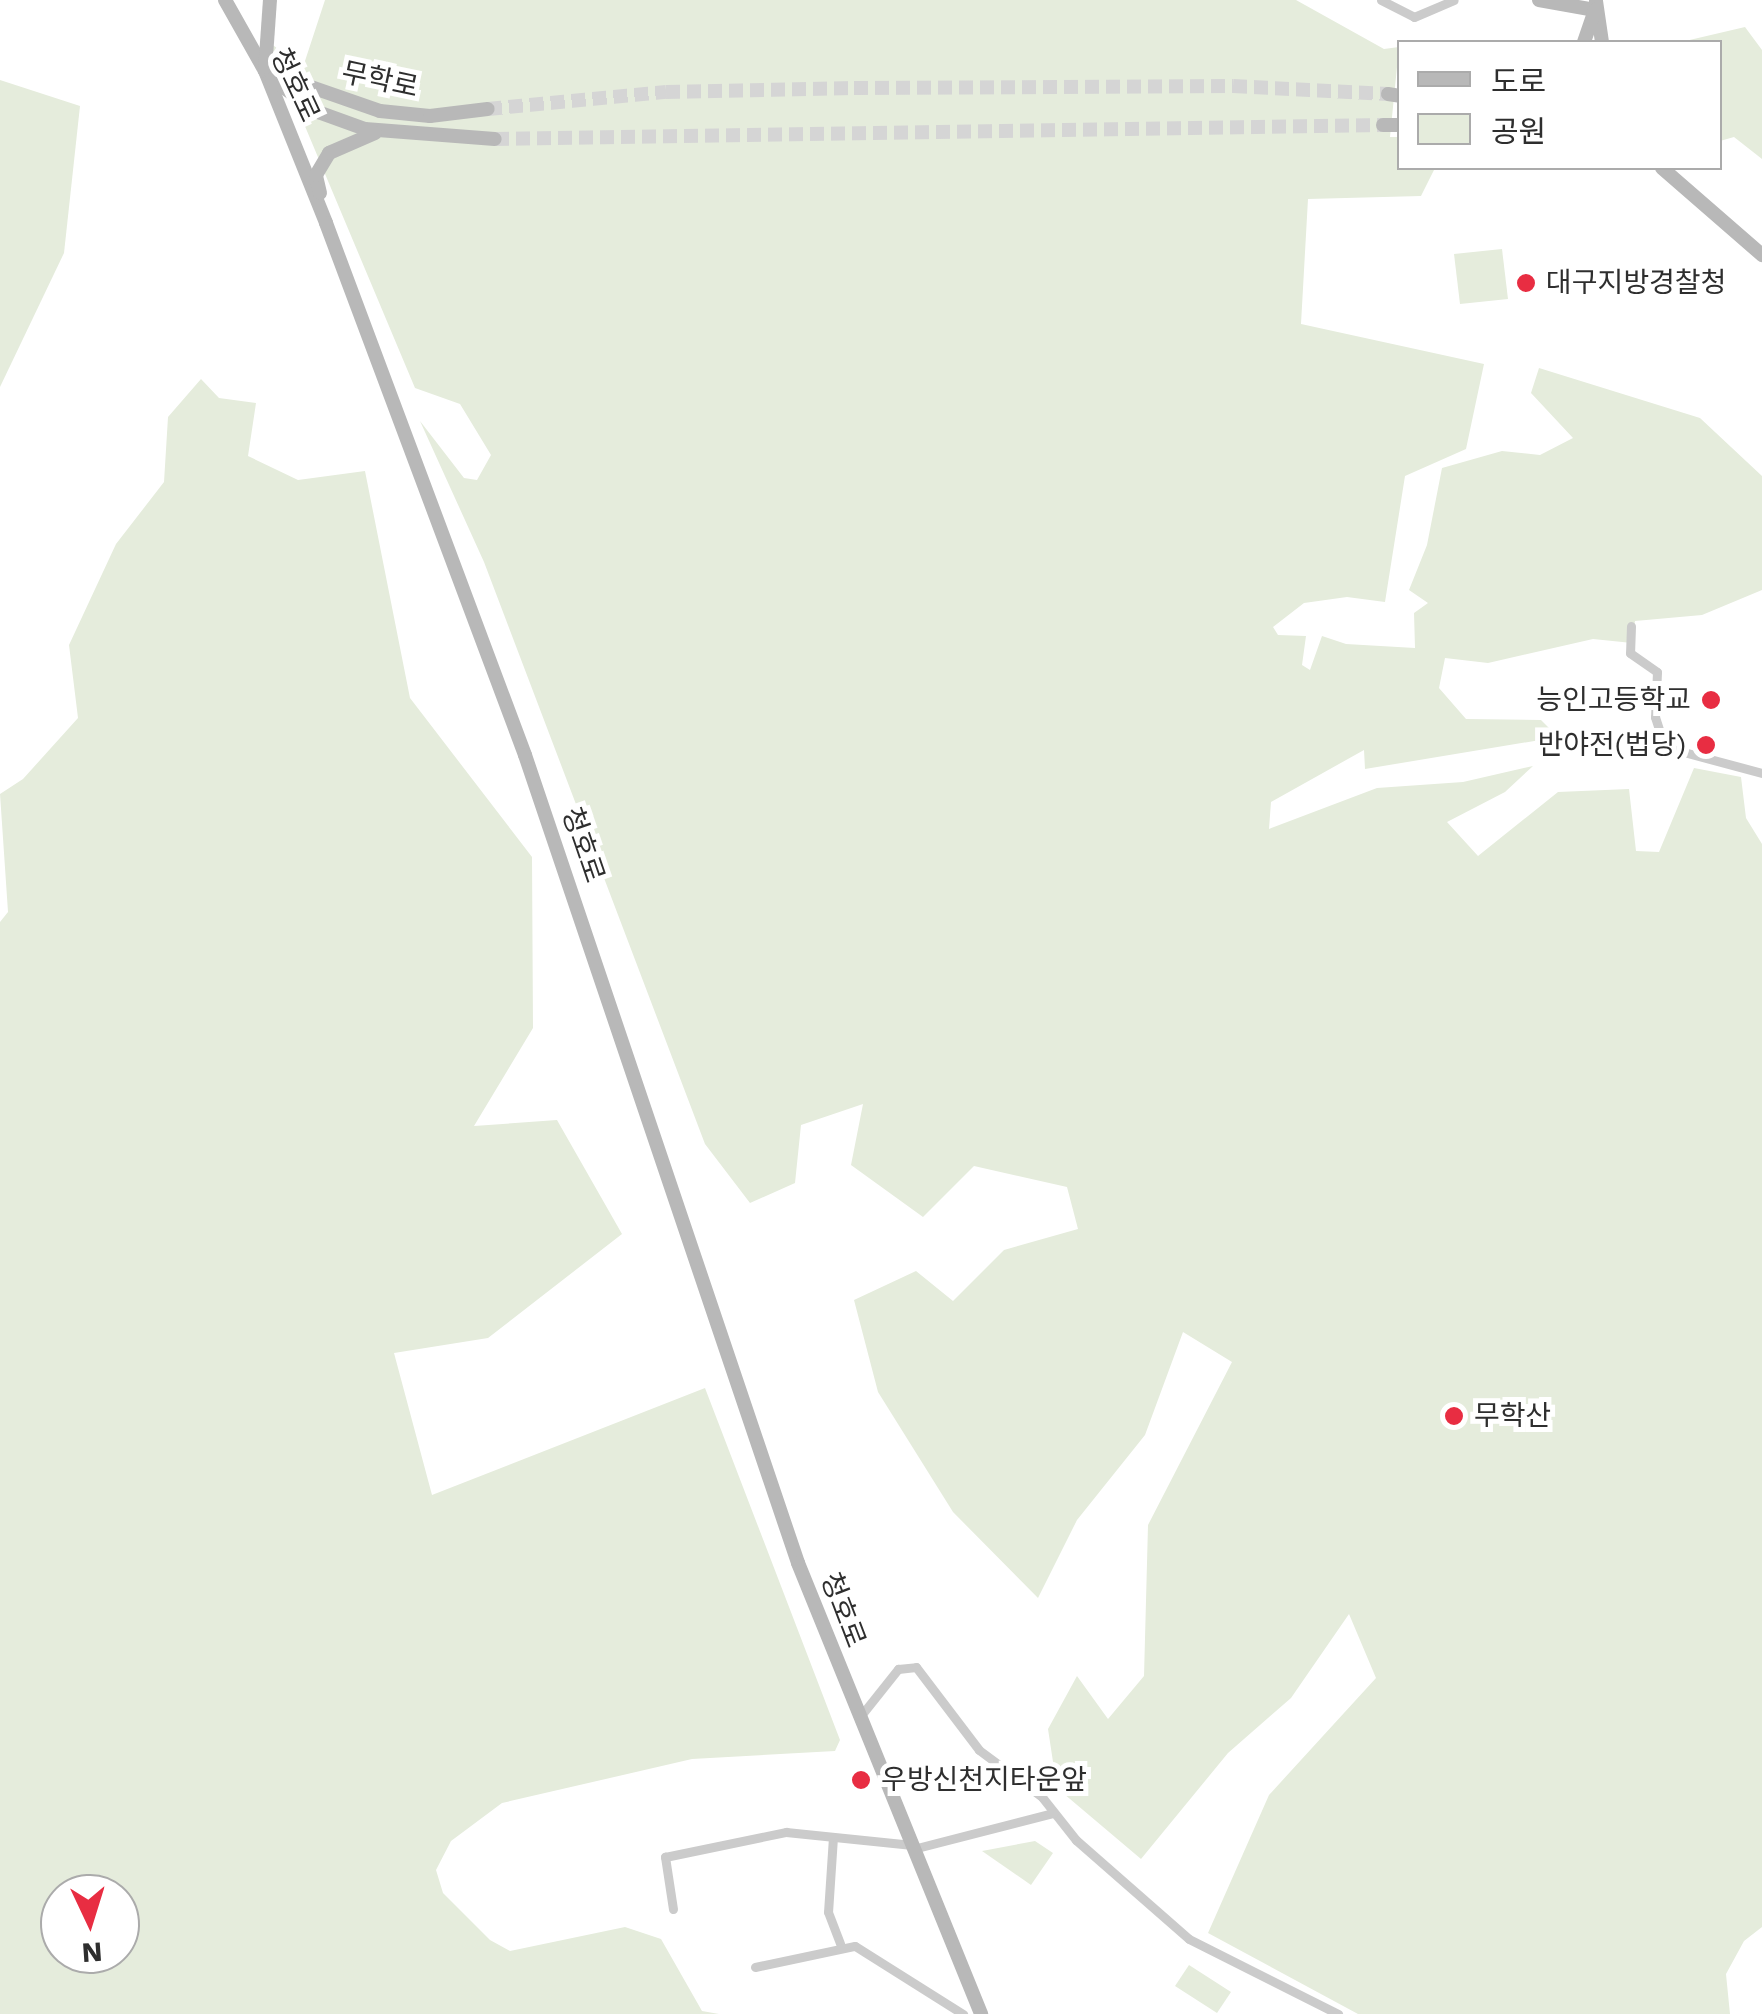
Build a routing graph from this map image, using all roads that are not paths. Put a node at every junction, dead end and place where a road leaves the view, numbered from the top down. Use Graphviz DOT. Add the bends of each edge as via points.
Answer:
graph roads {
  1 [pos="225,0"];
  2 [pos="270,0"];
  3 [pos="1382,0"];
  4 [pos="1454,0"];
  5 [pos="1539,0"];
  6 [pos="1595,5"];
  7 [pos="1585,40"];
  8 [pos="1602,40"];
  9 [pos="266,71"];
  10 [pos="488,109"];
  11 [pos="380,131"];
  12 [pos="495,140"];
  13 [pos="1664,170"];
  14 [pos="326,223"];
  15 [pos="1762,255"];
  16 [pos="1631,626"];
  17 [pos="1762,774"];
  18 [pos="858,1720"];
  19 [pos="1052,1813"];
  20 [pos="833,1837"];
  21 [pos="912,1847"];
  22 [pos="673,1908"];
  23 [pos="840,1944"];
  24 [pos="754,1967"];
  25 [pos="963,2014"];
  26 [pos="980,2014"];
  27 [pos="1338,2014"];
  1 -- 9 [label="main road, 청호로"];
  2 -- 9 [label="main road"];
  3 -- 4 [label="street" via="1414,17"];
  5 -- 6 [label="main road"];
  6 -- 7 [label="main road"];
  6 -- 8 [label="main road"];
  9 -- 10 [label="main road, 무학로" via="380,111 430,116"];
  9 -- 11 [label="main road" via="318,112"];
  9 -- 14 [label="main road, 청호로"];
  11 -- 12 [label="main road"];
  11 -- 14 [label="main road" via="329,154 316,175"];
  13 -- 15 [label="main road"];
  14 -- 18 [label="main road, 청호로" via="525,755 798,1562"];
  16 -- 17 [label="street" via="1630,653 1657,672 1655,717 1665,747"];
  18 -- 19 [label="street, 청호로" via="898,1669 916,1668 978,1750 1042,1796"];
  18 -- 21 [label="main road, 청호로"];
  19 -- 21 [label="street"];
  19 -- 27 [label="street" via="1190,1939"];
  20 -- 21 [label="street"];
  20 -- 22 [label="street" via="786,1832 664,1856"];
  20 -- 23 [label="street" via="828,1912"];
  21 -- 26 [label="main road, 청호로"];
  23 -- 24 [label="street"];
  23 -- 25 [label="street" via="855,1946"];
}
